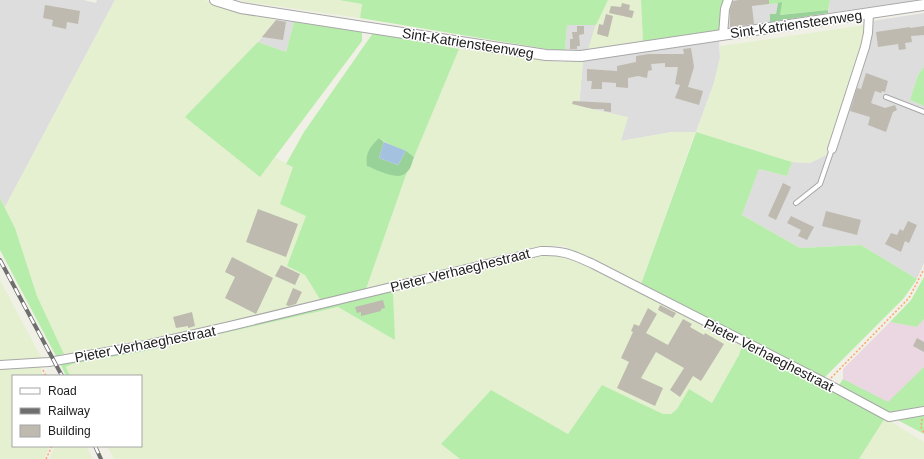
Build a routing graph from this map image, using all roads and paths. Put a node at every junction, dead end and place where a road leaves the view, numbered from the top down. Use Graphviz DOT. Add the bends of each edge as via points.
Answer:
graph roads {
  1 [pos="728,0"];
  2 [pos="220,1"];
  3 [pos="924,5"];
  4 [pos="869,13"];
  5 [pos="722,35"];
  6 [pos="886,97"];
  7 [pos="924,112"];
  8 [pos="832,149"];
  9 [pos="796,203"];
  10 [pos="924,269"];
  11 [pos="0,365"];
  12 [pos="826,383"];
  13 [pos="923,411"];
  14 [pos="924,433"];
  15 [pos="52,447"];
  16 [pos="46,459"];
  1 -- 5 [label="street, Sint-Katriensteenweg"];
  2 -- 5 [label="street, Sint-Katriensteenweg" via="241,8 567,57"];
  3 -- 4 [label="street, Sint-Katriensteenweg"];
  4 -- 5 [label="street, Sint-Katriensteenweg"];
  4 -- 8 [label="street, Sint-Katriensteenweg" via="865,47"];
  6 -- 7 [label="lane"];
  8 -- 9 [label="lane" via="820,184"];
  10 -- 12 [label="path" via="909,298"];
  11 -- 12 [label="street, Pieter Verhaeghestraat" via="49,362 226,328 541,251 555,250 593,264"];
  12 -- 13 [label="street, Pieter Verhaeghestraat" via="889,417"];
  13 -- 14 [label="path" via="921,426"];
  15 -- 16 [label="path"];
}
